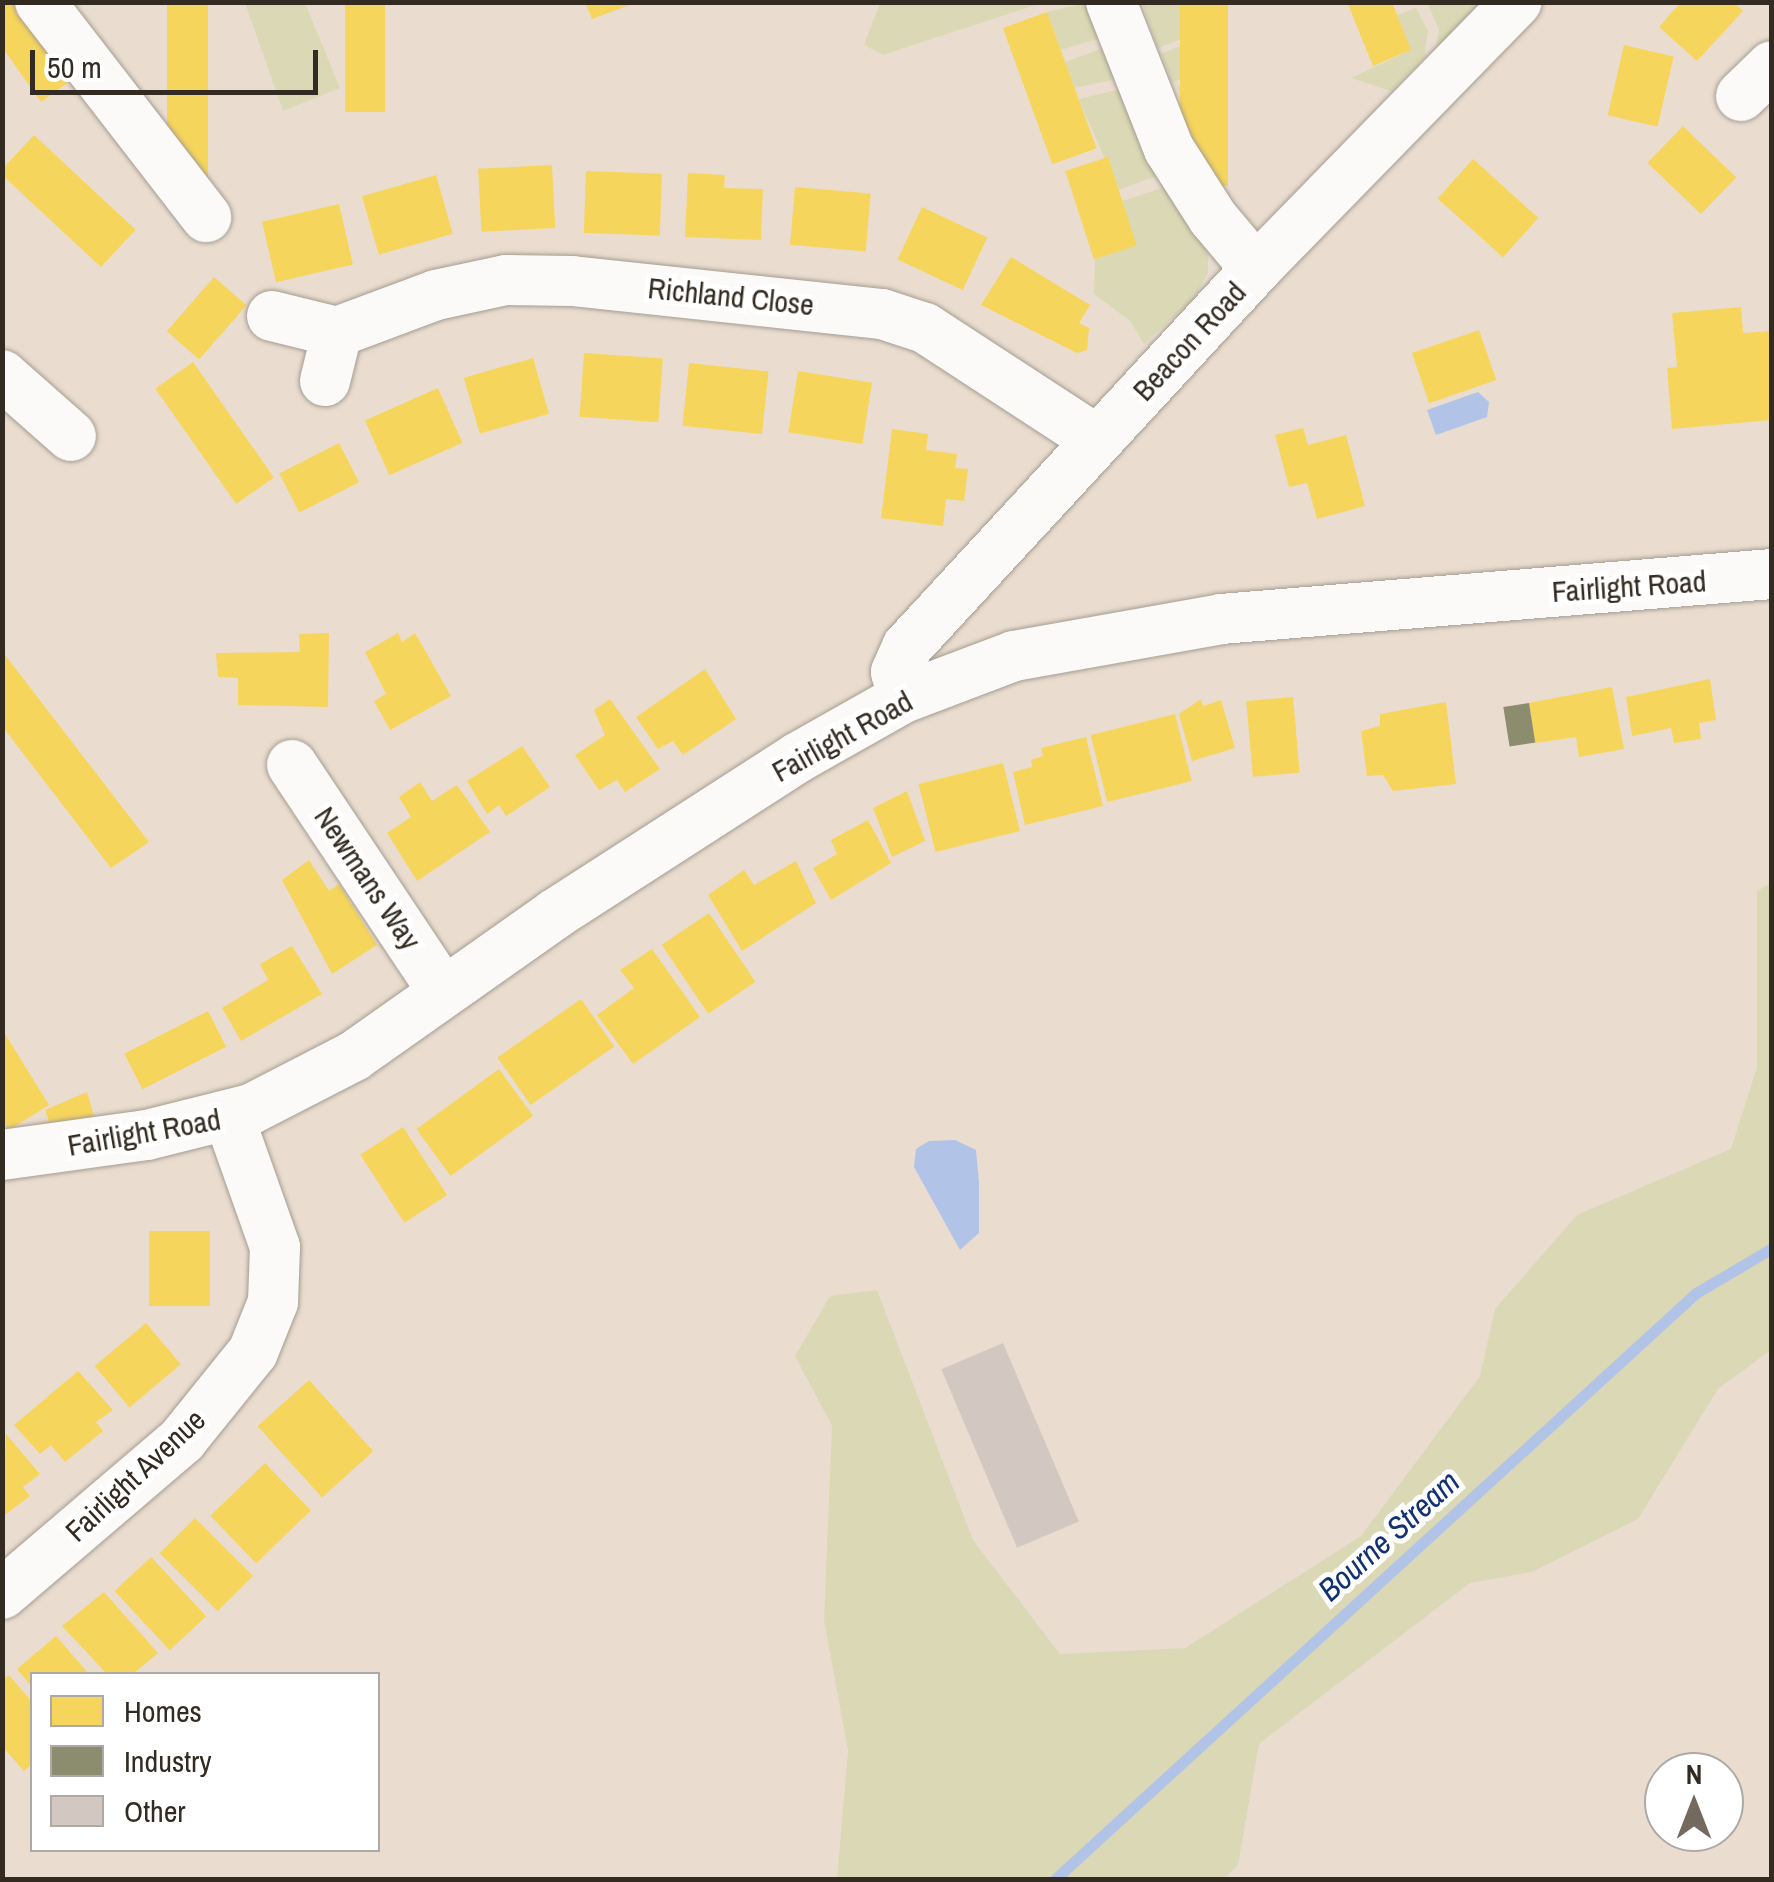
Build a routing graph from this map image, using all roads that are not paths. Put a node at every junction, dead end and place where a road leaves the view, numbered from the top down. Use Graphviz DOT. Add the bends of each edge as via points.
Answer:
graph roads {
  1 [pos="40,2"];
  2 [pos="1111,2"];
  3 [pos="1517,2"];
  4 [pos="206,216"];
  5 [pos="1256,269"];
  6 [pos="272,316"];
  7 [pos="337,332"];
  8 [pos="2,375"];
  9 [pos="325,381"];
  10 [pos="71,436"];
  11 [pos="1098,440"];
  12 [pos="1772,574"];
  13 [pos="1715,579"];
  14 [pos="1772,588"];
  15 [pos="902,698"];
  16 [pos="292,765"];
  17 [pos="443,991"];
  18 [pos="229,1117"];
  19 [pos="2,1155"];
  20 [pos="2,1594"];
  1 -- 4 [label="street"];
  2 -- 5 [label="street" via="1170,150"];
  3 -- 5 [label="street, Beacon Road"];
  5 -- 11 [label="street, Beacon Road"];
  6 -- 7 [label="street"];
  7 -- 9 [label="street"];
  7 -- 11 [label="street, Richland Close" via="436,295 506,280 808,302 925,328"];
  8 -- 10 [label="street"];
  11 -- 15 [label="street, Beacon Road" via="906,646 896,672"];
  12 -- 13 [label="street, Fairlight Road"];
  13 -- 14 [label="street"];
  13 -- 15 [label="street, Fairlight Road" via="1221,619 1014,656"];
  15 -- 17 [label="street, Fairlight Road" via="765,779"];
  16 -- 17 [label="street, Newmans Way"];
  17 -- 18 [label="street, Fairlight Road" via="354,1056"];
  18 -- 19 [label="street, Fairlight Road"];
  18 -- 20 [label="street, Fairlight Avenue" via="275,1247 273,1302 253,1352 182,1440"];
}
